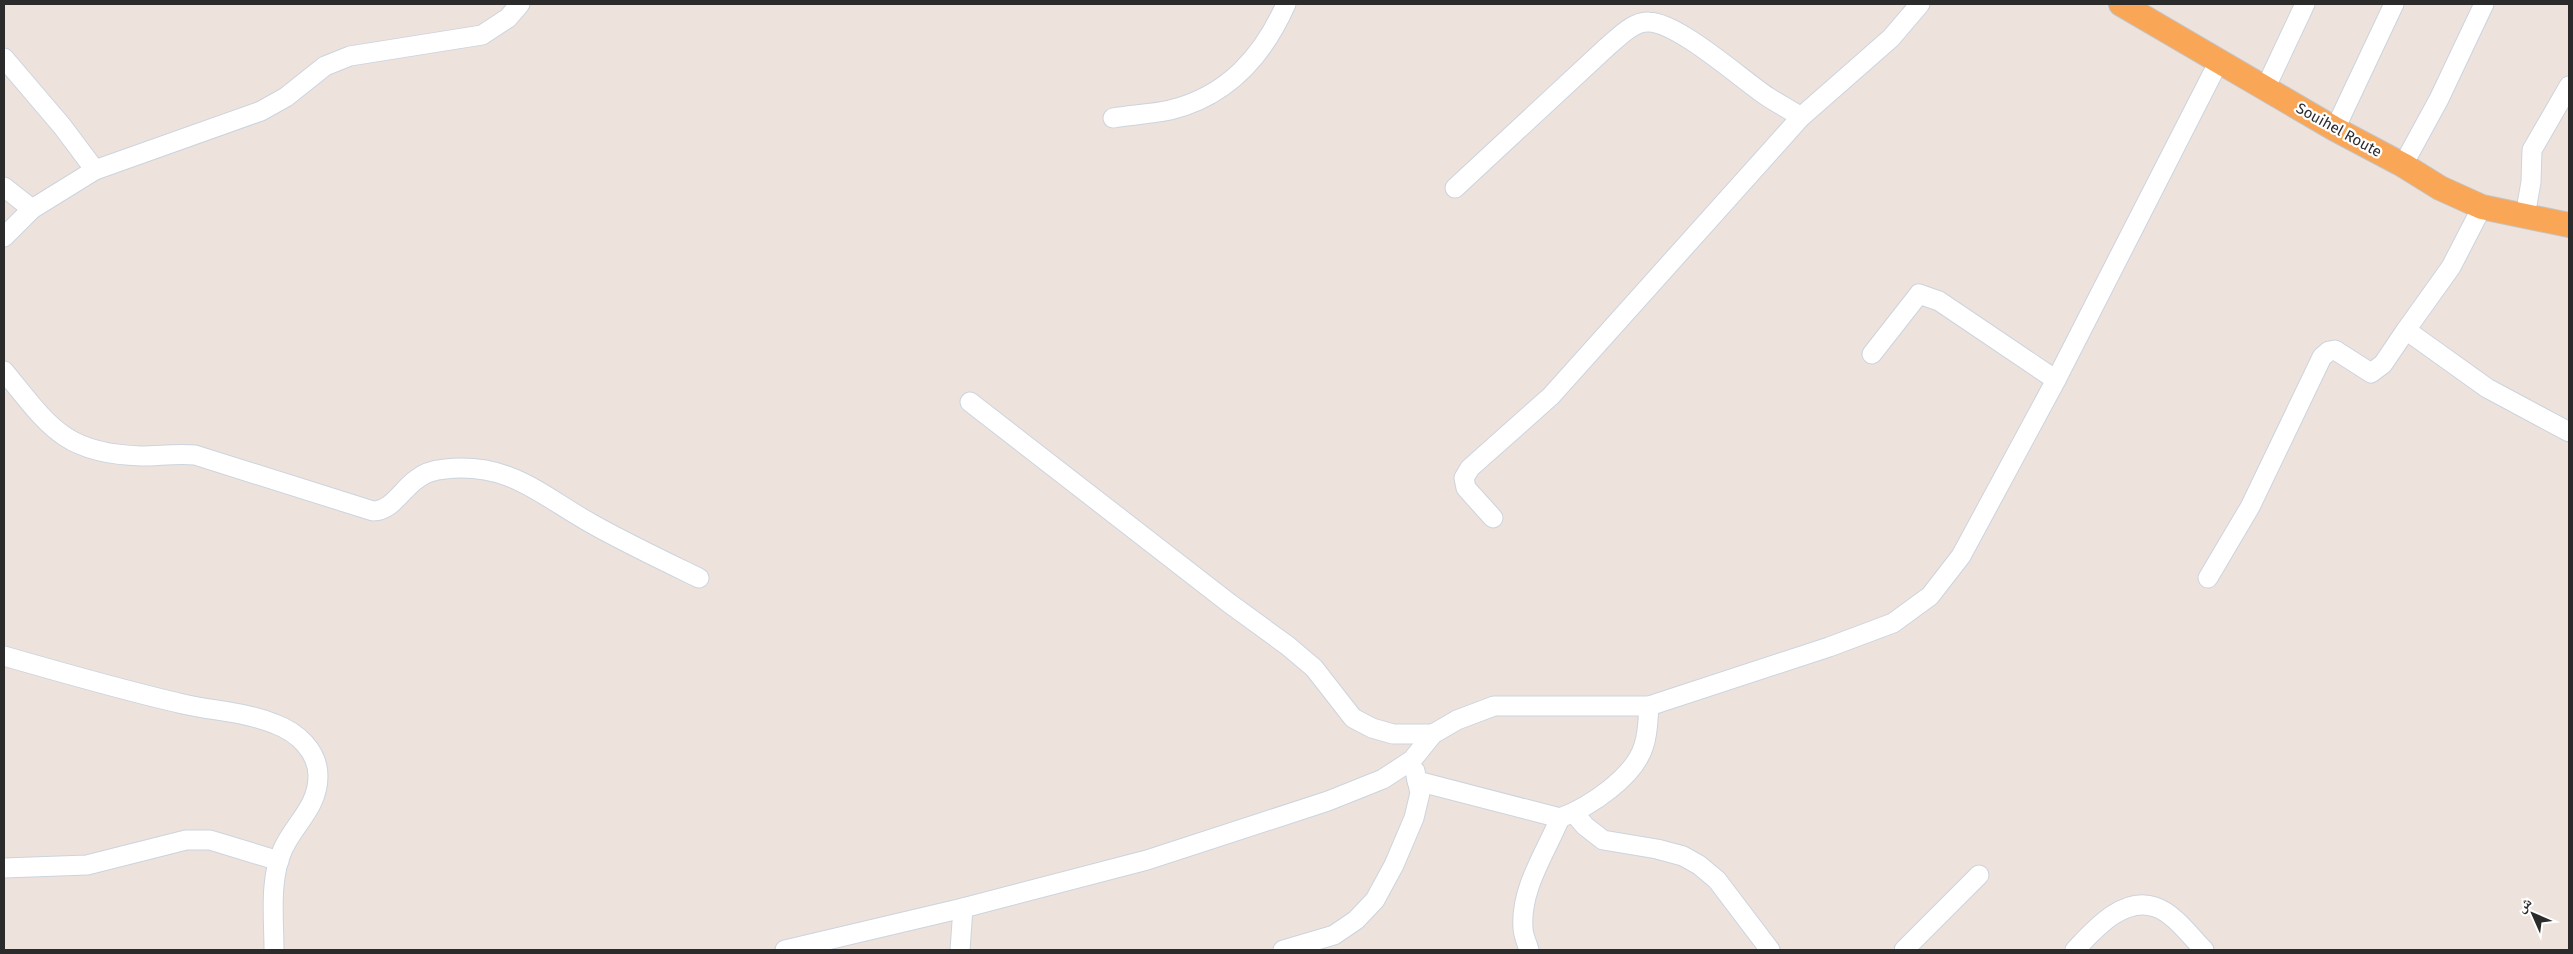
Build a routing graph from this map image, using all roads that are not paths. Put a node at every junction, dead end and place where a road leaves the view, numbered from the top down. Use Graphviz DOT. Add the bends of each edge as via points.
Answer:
graph roads {
  1 [pos="520,4"];
  2 [pos="1286,4"];
  3 [pos="1920,4"];
  4 [pos="2124,4"];
  5 [pos="2305,4"];
  6 [pos="2394,4"];
  7 [pos="2484,4"];
  8 [pos="4,58"];
  9 [pos="2219,61"];
  10 [pos="2569,86"];
  11 [pos="2265,89"];
  12 [pos="1801,117"];
  13 [pos="1113,118"];
  14 [pos="2334,129"];
  15 [pos="2403,165"];
  16 [pos="95,170"];
  17 [pos="4,187"];
  18 [pos="1455,188"];
  19 [pos="2482,207"];
  20 [pos="32,209"];
  21 [pos="2525,216"];
  22 [pos="2569,225"];
  23 [pos="4,237"];
  24 [pos="2406,330"];
  25 [pos="1872,354"];
  26 [pos="4,371"];
  27 [pos="2056,380"];
  28 [pos="970,402"];
  29 [pos="2569,432"];
  30 [pos="1493,518"];
  31 [pos="700,578"];
  32 [pos="2208,578"];
  33 [pos="4,656"];
  34 [pos="1650,706"];
  35 [pos="1433,734"];
  36 [pos="1412,760"];
  37 [pos="1418,781"];
  38 [pos="1567,815"];
  39 [pos="279,860"];
  40 [pos="4,868"];
  41 [pos="1978,875"];
  42 [pos="963,908"];
  43 [pos="274,950"];
  44 [pos="786,950"];
  45 [pos="960,950"];
  46 [pos="1283,950"];
  47 [pos="1529,950"];
  48 [pos="1770,950"];
  49 [pos="1904,950"];
  50 [pos="2075,950"];
  51 [pos="2204,950"];
  1 -- 16 [label="street" via="508,18 482,35 350,56 325,66 286,97 261,111"];
  2 -- 13 [label="street" via="1259,54 1235,78 1207,96 1171,109"];
  3 -- 12 [label="street" via="1891,38"];
  4 -- 9 [label="main road, Souihel Route"];
  5 -- 11 [label="street"];
  6 -- 14 [label="street"];
  7 -- 15 [label="street" via="2440,99"];
  8 -- 16 [label="street"];
  9 -- 11 [label="main road, Souihel Route"];
  9 -- 27 [label="street"];
  10 -- 21 [label="street" via="2532,150"];
  11 -- 14 [label="main road, Souihel Route"];
  12 -- 18 [label="street" via="1685,38 1664,25 1648,22 1633,27 1607,47"];
  12 -- 30 [label="street" via="1551,396 1470,468 1464,478 1466,488"];
  14 -- 15 [label="main road, Souihel Route"];
  15 -- 19 [label="main road, Souihel Route" via="2440,188"];
  16 -- 20 [label="street"];
  17 -- 20 [label="street"];
  19 -- 21 [label="main road, Souihel Route"];
  19 -- 24 [label="street" via="2451,268"];
  20 -- 23 [label="street"];
  21 -- 22 [label="main road, Souihel Route"];
  24 -- 29 [label="street" via="2487,388"];
  24 -- 32 [label="street" via="2383,364 2371,373 2335,350 2322,357 2250,507"];
  25 -- 27 [label="street" via="1919,294 1939,301"];
  26 -- 31 [label="street" via="44,420 68,440 84,448 142,456 195,454 373,511 388,507 403,490 428,472 475,468 496,471 515,477 593,525"];
  27 -- 34 [label="street" via="1961,556 1930,596 1893,622 1830,648"];
  28 -- 35 [label="street" via="1288,646 1314,668 1353,718 1393,734"];
  33 -- 39 [label="street" via="124,691 246,715 276,724 294,735 309,747 316,758 318,777 313,805 283,848"];
  34 -- 35 [label="street" via="1494,706 1457,720"];
  34 -- 38 [label="street" via="1644,745 1629,773"];
  35 -- 36 [label="street"];
  36 -- 37 [label="street"];
  36 -- 42 [label="street" via="1383,779 1328,802 1147,860"];
  37 -- 38 [label="street"];
  37 -- 46 [label="street" via="1420,793 1414,818 1375,900 1356,920 1334,935"];
  38 -- 47 [label="street" via="1531,882 1523,928"];
  38 -- 48 [label="street" via="1604,840 1657,848 1699,865 1717,880"];
  39 -- 40 [label="street" via="210,840 186,840 87,865"];
  39 -- 43 [label="street"];
  41 -- 49 [label="street"];
  42 -- 44 [label="street"];
  42 -- 45 [label="street"];
  50 -- 51 [label="street" via="2104,919 2145,905 2156,907 2173,919"];
}
